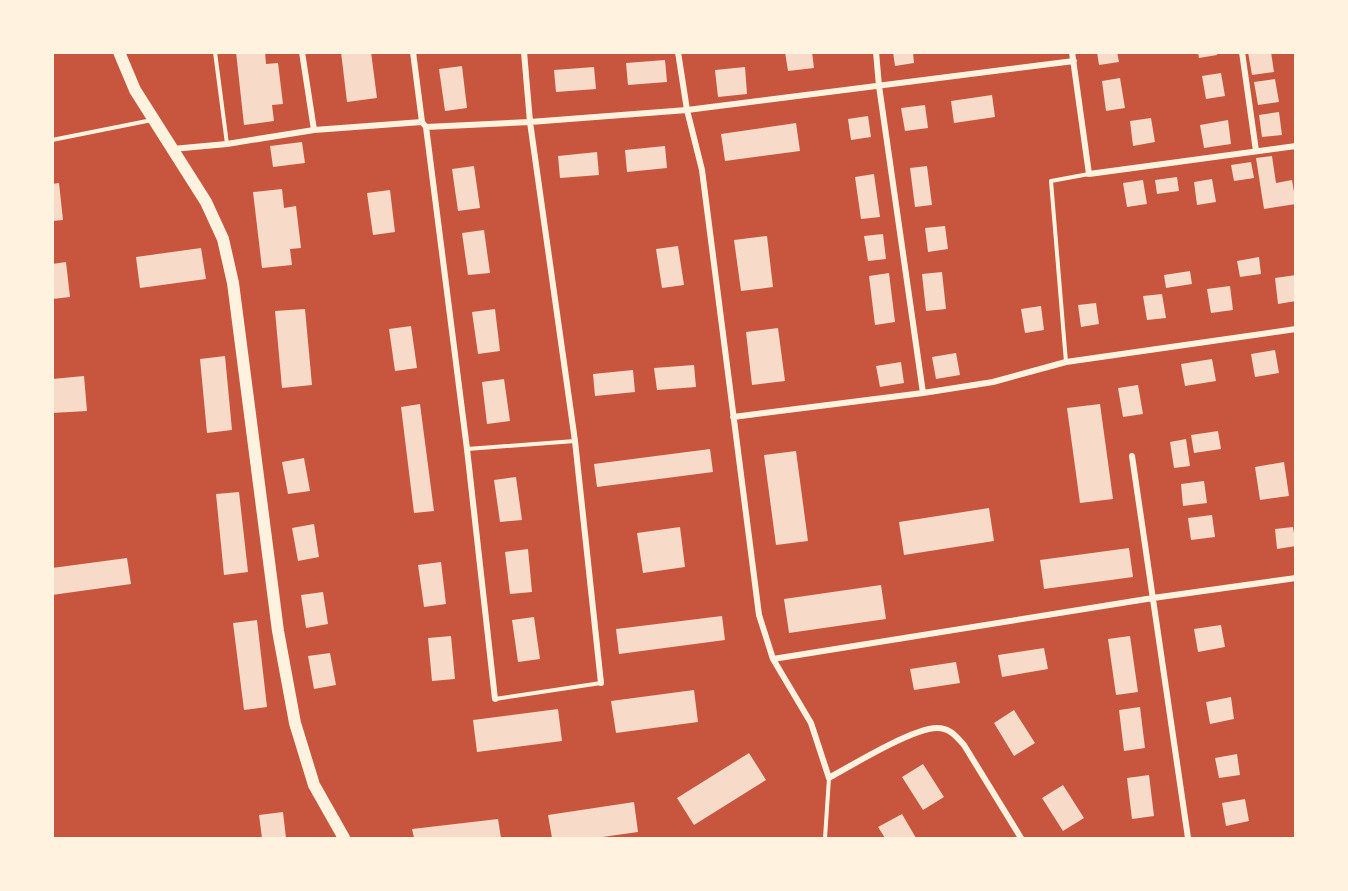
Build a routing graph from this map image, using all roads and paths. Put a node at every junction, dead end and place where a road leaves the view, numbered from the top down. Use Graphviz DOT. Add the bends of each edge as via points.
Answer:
graph roads {
  1 [pos="119,52"];
  2 [pos="215,52"];
  3 [pos="302,52"];
  4 [pos="413,52"];
  5 [pos="524,52"];
  6 [pos="678,52"];
  7 [pos="876,52"];
  8 [pos="1072,52"];
  9 [pos="1242,52"];
  10 [pos="1074,61"];
  11 [pos="879,86"];
  12 [pos="687,110"];
  13 [pos="152,120"];
  14 [pos="530,122"];
  15 [pos="424,124"];
  16 [pos="314,130"];
  17 [pos="52,140"];
  18 [pos="227,144"];
  19 [pos="1296,146"];
  20 [pos="172,150"];
  21 [pos="1256,151"];
  22 [pos="1089,174"];
  23 [pos="1296,329"];
  24 [pos="1066,362"];
  25 [pos="923,393"];
  26 [pos="733,417"];
  27 [pos="575,441"];
  28 [pos="467,448"];
  29 [pos="1132,456"];
  30 [pos="1296,578"];
  31 [pos="1153,598"];
  32 [pos="773,659"];
  33 [pos="601,683"];
  34 [pos="495,699"];
  35 [pos="830,778"];
  36 [pos="344,838"];
  37 [pos="825,838"];
  38 [pos="1021,838"];
  39 [pos="1188,838"];
  1 -- 13 [label="main road"];
  2 -- 18 [label="lane"];
  3 -- 16 [label="street"];
  4 -- 15 [label="street"];
  5 -- 14 [label="street"];
  6 -- 12 [label="street"];
  7 -- 11 [label="street"];
  8 -- 10 [label="street"];
  9 -- 21 [label="street"];
  10 -- 11 [label="street"];
  10 -- 22 [label="street"];
  11 -- 12 [label="street"];
  11 -- 25 [label="street"];
  12 -- 14 [label="street"];
  12 -- 26 [label="street" via="702,170"];
  13 -- 17 [label="lane"];
  13 -- 20 [label="main road"];
  14 -- 15 [label="street"];
  14 -- 27 [label="street"];
  15 -- 16 [label="street"];
  15 -- 28 [label="street"];
  16 -- 18 [label="street"];
  18 -- 20 [label="street"];
  19 -- 21 [label="street"];
  20 -- 36 [label="main road" via="206,202 223,239 233,283 278,631 296,723 314,785"];
  21 -- 22 [label="street"];
  22 -- 24 [label="lane" via="1051,181"];
  23 -- 24 [label="street"];
  24 -- 25 [label="street" via="993,382"];
  25 -- 26 [label="street"];
  26 -- 32 [label="street" via="759,615"];
  27 -- 28 [label="lane"];
  27 -- 33 [label="street"];
  28 -- 34 [label="street"];
  29 -- 31 [label="street"];
  30 -- 31 [label="street"];
  31 -- 32 [label="street"];
  31 -- 39 [label="street"];
  32 -- 35 [label="street" via="811,723"];
  33 -- 34 [label="lane"];
  35 -- 37 [label="lane"];
  35 -- 38 [label="street" via="915,734 936,728 953,732"];
}
